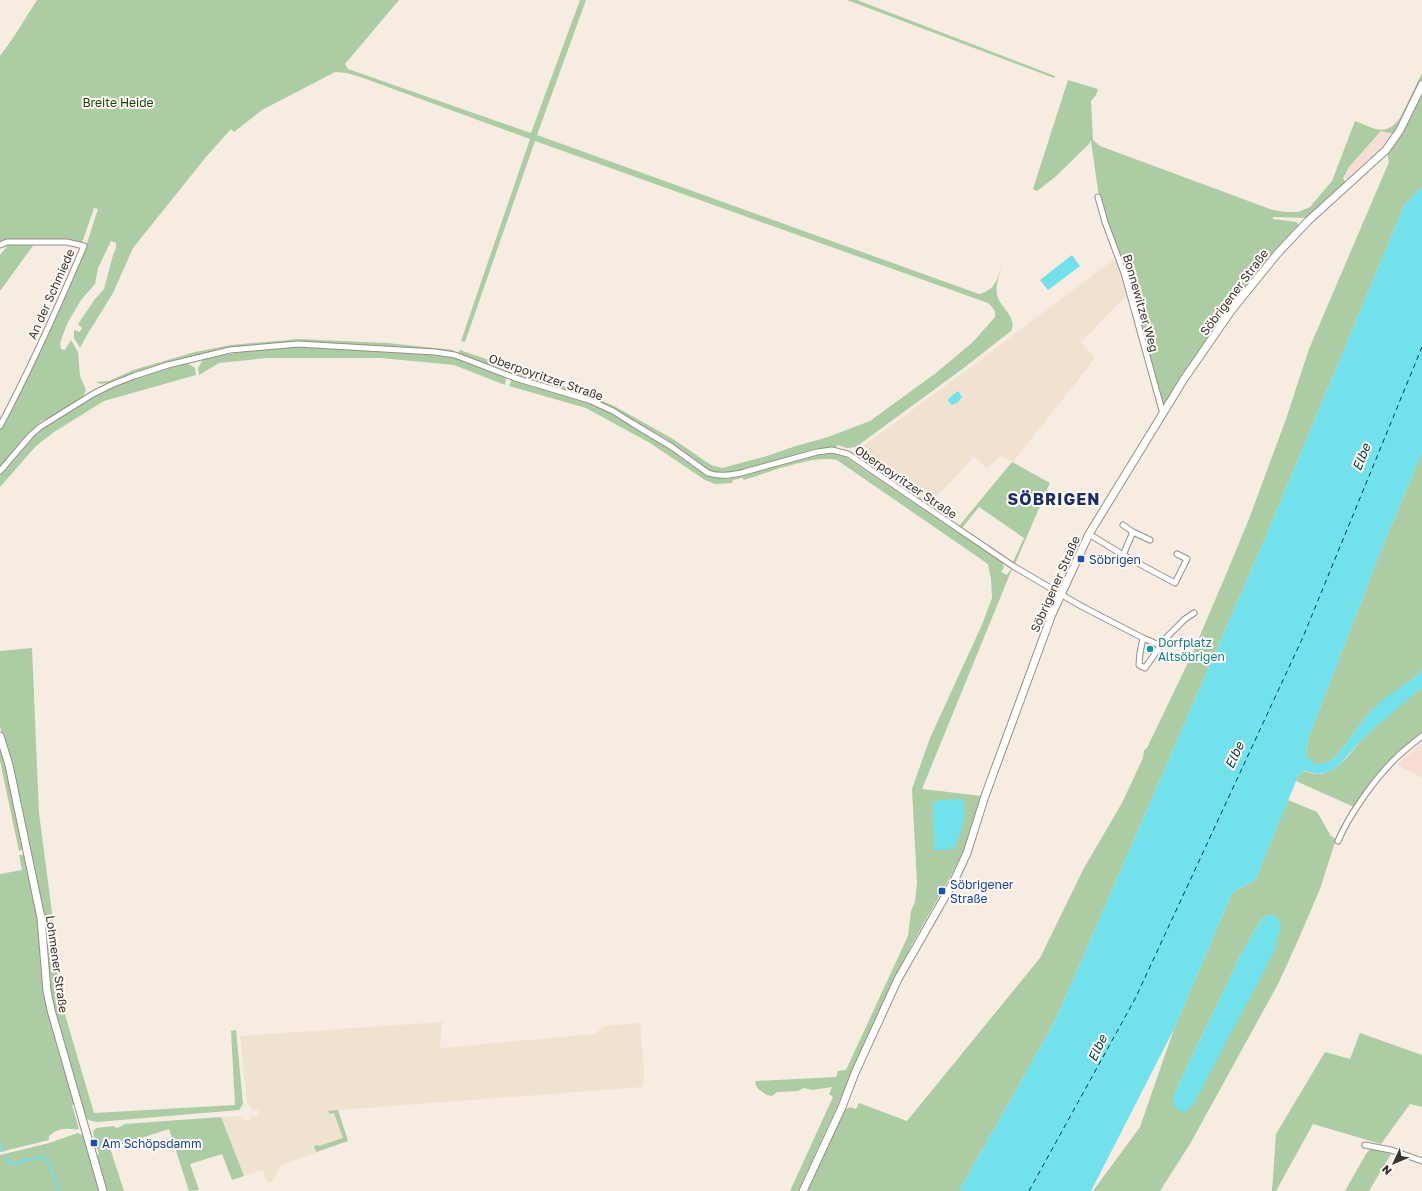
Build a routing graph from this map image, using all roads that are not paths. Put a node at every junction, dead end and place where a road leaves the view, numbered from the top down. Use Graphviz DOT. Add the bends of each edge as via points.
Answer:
graph roads {
  1 [pos="1422,85"];
  2 [pos="1098,197"];
  3 [pos="0,245"];
  4 [pos="1163,414"];
  5 [pos="0,426"];
  6 [pos="0,471"];
  7 [pos="1123,525"];
  8 [pos="1133,532"];
  9 [pos="1089,534"];
  10 [pos="1150,540"];
  11 [pos="1177,554"];
  12 [pos="1123,555"];
  13 [pos="1062,594"];
  14 [pos="1194,613"];
  15 [pos="1143,638"];
  16 [pos="1159,645"];
  17 [pos="0,736"];
  18 [pos="1422,736"];
  19 [pos="1338,842"];
  20 [pos="1365,1145"];
  21 [pos="1422,1161"];
  22 [pos="103,1191"];
  23 [pos="802,1191"];
  1 -- 4 [label="street, Söbrigener Straße" via="1400,130 1386,150 1308,221 1277,254 1231,311"];
  2 -- 4 [label="street, Bonnewitzer Weg" via="1124,274"];
  3 -- 5 [label="street, An der Schmiede" via="7,242 67,242 84,246 57,309"];
  4 -- 9 [label="street, Söbrigener Straße"];
  6 -- 13 [label="street, Oberpoyritzer Straße" via="40,427 111,385 168,365 230,350 298,344 434,352 454,355 515,378 589,400 672,447 713,475 741,473 817,452 832,450 848,454 1012,566"];
  7 -- 8 [label="street"];
  8 -- 10 [label="street"];
  8 -- 12 [label="street"];
  9 -- 12 [label="street, Söbrigener Straße"];
  9 -- 13 [label="street, Söbrigener Straße"];
  11 -- 12 [label="street, Söbrigener Straße" via="1187,560 1175,583"];
  13 -- 15 [label="street, Oberpoyritzer Straße"];
  13 -- 23 [label="street, Söbrigener Straße" via="1049,621 985,796 967,853 954,881 898,979"];
  14 -- 16 [label="street"];
  15 -- 16 [label="street, Oberpoyritzer Straße"];
  15 -- 16 [label="street" via="1139,665 1145,668"];
  17 -- 22 [label="street, Lohmener Straße" via="41,918 51,1010"];
  18 -- 19 [label="street" via="1387,768 1352,814"];
  20 -- 21 [label="street" via="1391,1150"];
}
